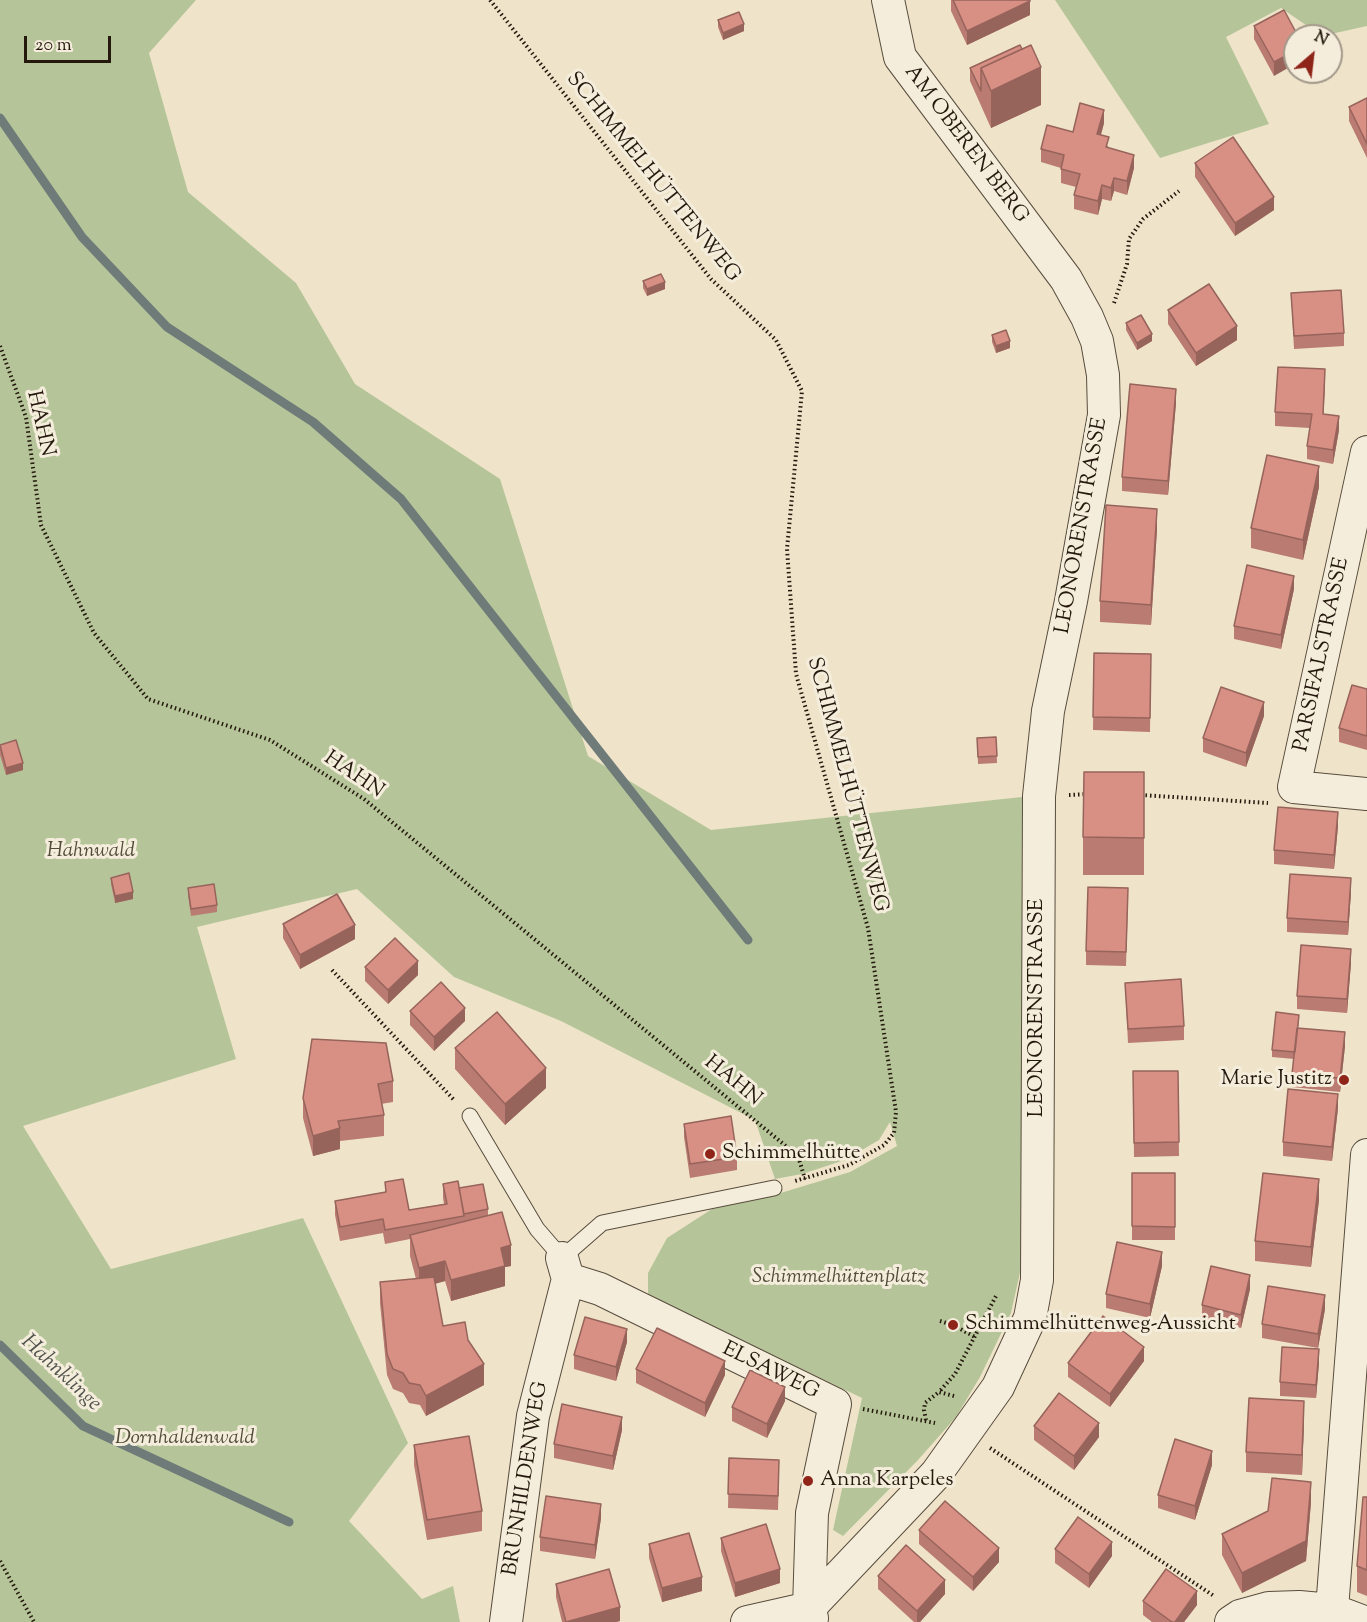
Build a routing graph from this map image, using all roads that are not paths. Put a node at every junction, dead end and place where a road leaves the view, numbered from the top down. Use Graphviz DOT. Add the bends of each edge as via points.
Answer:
graph roads {
  1 [pos="888,0"];
  2 [pos="1066,279"];
  3 [pos="1367,452"];
  4 [pos="1367,794"];
  5 [pos="470,1116"];
  6 [pos="1367,1155"];
  7 [pos="774,1188"];
  8 [pos="1365,1209"];
  9 [pos="565,1268"];
  10 [pos="1224,1610"];
  11 [pos="811,1615"];
  12 [pos="1332,1616"];
  13 [pos="506,1622"];
  14 [pos="747,1622"];
  15 [pos="1364,1622"];
  1 -- 2 [label="street, AM OBEREN BERG" via="900,57"];
  2 -- 11 [label="street, LEONORENSTRASSE" via="1097,341 1104,415 1048,711 1039,796 1037,1280 1030,1318 978,1440 936,1474"];
  3 -- 4 [label="street, PARSIFALSTRASSE" via="1294,787"];
  5 -- 9 [label="lane" via="537,1229"];
  6 -- 8 [label="street"];
  7 -- 9 [label="lane" via="602,1223"];
  8 -- 12 [label="street"];
  9 -- 11 [label="street, ELSAWEG" via="600,1289 836,1404 812,1513"];
  9 -- 13 [label="street, BRUNHILDENWEG" via="533,1416"];
  10 -- 12 [label="street" via="1240,1616 1269,1608 1299,1607"];
  11 -- 14 [label="street"];
  12 -- 15 [label="street"];
}
